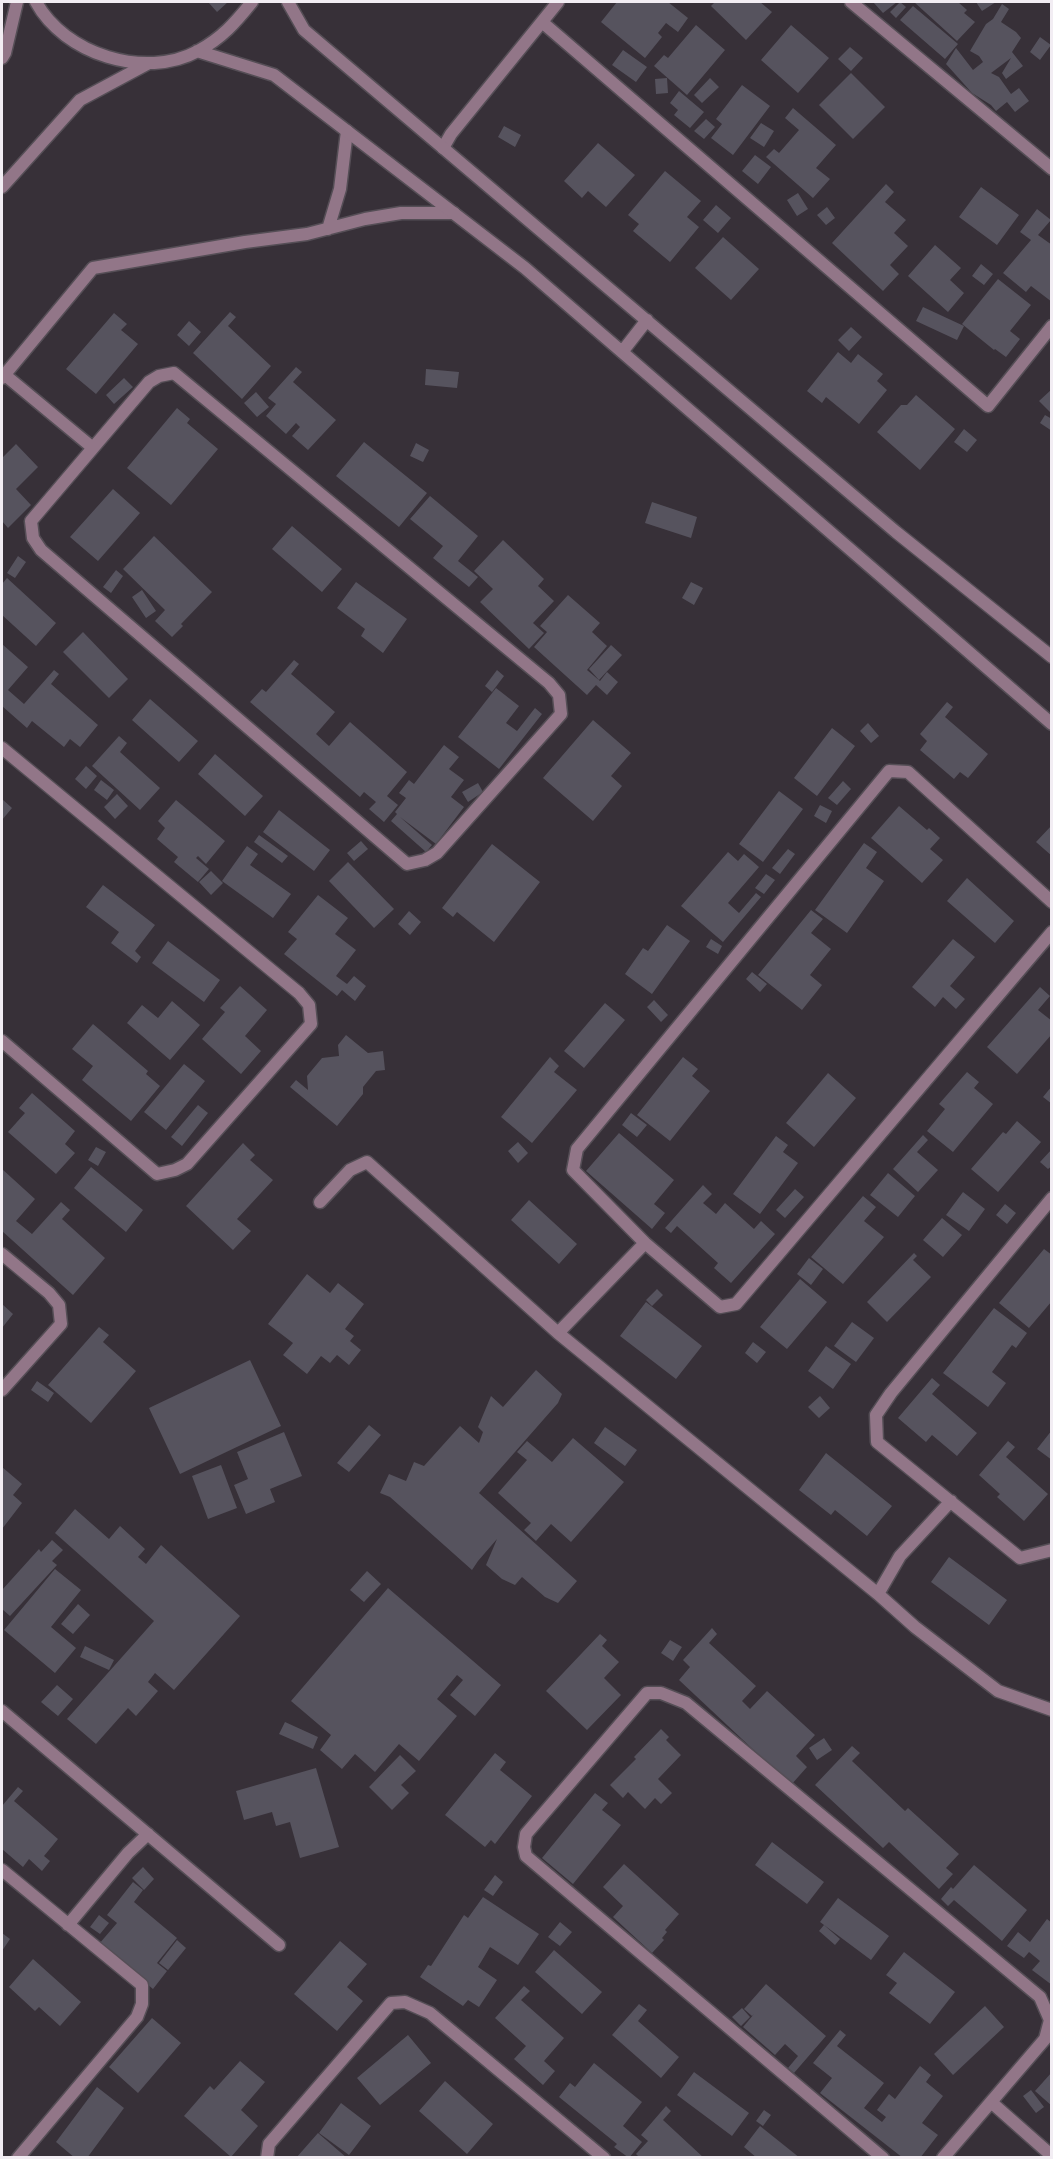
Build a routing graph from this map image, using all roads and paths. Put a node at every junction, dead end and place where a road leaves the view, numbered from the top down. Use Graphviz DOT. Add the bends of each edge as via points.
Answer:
graph roads {
  1 [pos="17,2"];
  2 [pos="36,2"];
  3 [pos="252,2"];
  4 [pos="288,2"];
  5 [pos="558,2"];
  6 [pos="852,2"];
  7 [pos="542,22"];
  8 [pos="197,51"];
  9 [pos="2,58"];
  10 [pos="148,63"];
  11 [pos="347,131"];
  12 [pos="443,148"];
  13 [pos="1052,169"];
  14 [pos="2,187"];
  15 [pos="454,213"];
  16 [pos="328,229"];
  17 [pos="647,320"];
  18 [pos="1052,326"];
  19 [pos="622,352"];
  20 [pos="3,376"];
  21 [pos="93,448"];
  22 [pos="1052,657"];
  23 [pos="1052,724"];
  24 [pos="2,748"];
  25 [pos="1052,902"];
  26 [pos="1052,932"];
  27 [pos="2,1041"];
  28 [pos="1052,1198"];
  29 [pos="320,1202"];
  30 [pos="645,1243"];
  31 [pos="2,1254"];
  32 [pos="558,1333"];
  33 [pos="2,1390"];
  34 [pos="951,1501"];
  35 [pos="1052,1550"];
  36 [pos="878,1594"];
  37 [pos="2,1710"];
  38 [pos="1052,1710"];
  39 [pos="148,1834"];
  40 [pos="2,1870"];
  41 [pos="68,1925"];
  42 [pos="279,1945"];
  43 [pos="991,2102"];
  44 [pos="1052,2156"];
  45 [pos="18,2157"];
  46 [pos="267,2157"];
  47 [pos="604,2157"];
  48 [pos="883,2157"];
  49 [pos="943,2157"];
  1 -- 9 [label="street"];
  2 -- 10 [label="street" via="71,40 108,58"];
  3 -- 8 [label="street" via="231,28"];
  4 -- 12 [label="street" via="304,30"];
  5 -- 7 [label="street"];
  6 -- 13 [label="street"];
  7 -- 12 [label="street"];
  7 -- 18 [label="street" via="988,406"];
  8 -- 10 [label="street"];
  8 -- 11 [label="street" via="274,75"];
  10 -- 14 [label="street" via="80,100"];
  11 -- 15 [label="street"];
  11 -- 16 [label="street" via="340,189"];
  12 -- 17 [label="street"];
  15 -- 16 [label="street" via="401,213"];
  15 -- 19 [label="street"];
  16 -- 20 [label="street" via="93,268"];
  17 -- 19 [label="street"];
  17 -- 22 [label="street" via="896,532"];
  19 -- 23 [label="street"];
  20 -- 21 [label="street"];
  21 -- 21 [label="street" via="149,382 174,374 549,683 559,695 561,714 437,853 407,864 41,550 33,538 31,521"];
  24 -- 27 [label="street" via="299,993 309,1005 311,1024 187,1164 164,1174 157,1174"];
  25 -- 30 [label="street" via="908,772 889,771 577,1149 573,1170"];
  26 -- 30 [label="street" via="736,1304 720,1307"];
  28 -- 34 [label="street" via="876,1415 877,1442"];
  29 -- 32 [label="street" via="350,1170 367,1162"];
  30 -- 32 [label="street"];
  31 -- 33 [label="street" via="49,1293 59,1305 61,1324"];
  32 -- 36 [label="street"];
  34 -- 35 [label="street" via="1020,1558"];
  34 -- 36 [label="street" via="900,1556"];
  36 -- 38 [label="street" via="998,1691"];
  37 -- 39 [label="street"];
  39 -- 41 [label="street"];
  39 -- 42 [label="street"];
  40 -- 41 [label="street"];
  41 -- 45 [label="street" via="142,1985 142,2004 138,2017"];
  43 -- 44 [label="street"];
  43 -- 48 [label="street" via="1045,2039 1050,2020 1040,1997 686,1704 662,1693 647,1693 526,1834 526,1856"];
  43 -- 49 [label="street"];
  46 -- 47 [label="street" via="269,2144 391,2003 405,2002 430,2013"];
}
